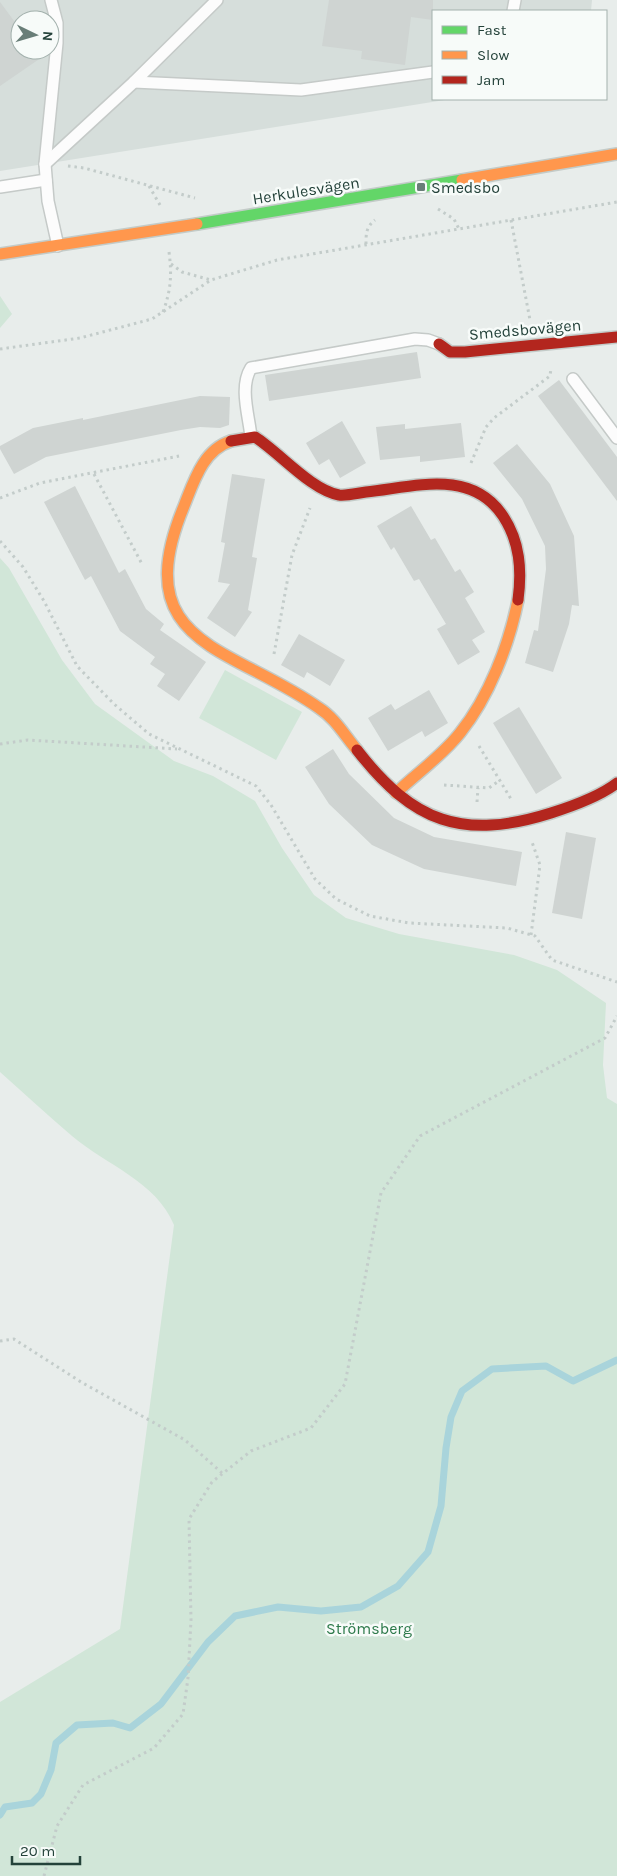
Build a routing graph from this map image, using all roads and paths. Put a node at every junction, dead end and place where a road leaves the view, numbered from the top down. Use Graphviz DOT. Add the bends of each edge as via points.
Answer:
graph roads {
  1 [pos="51,0"];
  2 [pos="218,0"];
  3 [pos="432,72"];
  4 [pos="134,82"];
  5 [pos="617,154"];
  6 [pos="45,164"];
  7 [pos="46,180"];
  8 [pos="149,186"];
  9 [pos="0,187"];
  10 [pos="201,199"];
  11 [pos="617,202"];
  12 [pos="435,208"];
  13 [pos="163,210"];
  14 [pos="379,217"];
  15 [pos="511,220"];
  16 [pos="460,229"];
  17 [pos="366,244"];
  18 [pos="58,246"];
  19 [pos="0,254"];
  20 [pos="170,264"];
  21 [pos="211,280"];
  22 [pos="617,337"];
  23 [pos="548,343"];
  24 [pos="439,344"];
  25 [pos="535,344"];
  26 [pos="0,349"];
  27 [pos="573,378"];
  28 [pos="251,437"];
  29 [pos="617,438"];
  30 [pos="214,449"];
  31 [pos="94,474"];
  32 [pos="464,485"];
  33 [pos="322,488"];
  34 [pos="0,498"];
  35 [pos="0,541"];
  36 [pos="144,568"];
  37 [pos="271,679"];
  38 [pos="0,744"];
  39 [pos="180,749"];
  40 [pos="500,780"];
  41 [pos="617,783"];
  42 [pos="442,785"];
  43 [pos="396,793"];
  44 [pos="617,982"];
  45 [pos="617,1016"];
  46 [pos="0,1340"];
  47 [pos="222,1473"];
  48 [pos="44,1876"];
  1 -- 6 [label="lane" via="57,24 57,44"];
  2 -- 4 [label="lane"];
  3 -- 4 [label="lane" via="301,90"];
  4 -- 6 [label="lane"];
  5 -- 18 [label="street, Herkulesvägen"];
  6 -- 7 [label="lane"];
  6 -- 8 [label="path" via="84,168"];
  7 -- 9 [label="lane"];
  7 -- 18 [label="lane"];
  8 -- 10 [label="path"];
  8 -- 13 [label="path"];
  11 -- 15 [label="path"];
  12 -- 16 [label="path" via="454,219"];
  14 -- 17 [label="path" via="369,224"];
  15 -- 16 [label="path"];
  15 -- 25 [label="path"];
  16 -- 17 [label="path"];
  17 -- 21 [label="path" via="277,260"];
  18 -- 19 [label="street, Herkulesvägen"];
  20 -- 21 [label="path" via="182,272"];
  21 -- 26 [label="path" via="152,319 80,338"];
  22 -- 23 [label="street, Smedsbovägen"];
  23 -- 25 [label="street, Smedsbovägen"];
  23 -- 32 [label="path" via="550,376 486,427"];
  24 -- 25 [label="street, Smedsbovägen" via="450,352"];
  24 -- 28 [label="lane" via="415,340 251,368 246,376 245,389"];
  27 -- 29 [label="lane"];
  28 -- 30 [label="street" via="224,443"];
  28 -- 33 [label="street" via="267,444"];
  30 -- 31 [label="path"];
  30 -- 37 [label="street" via="196,478 174,532 168,568 170,602 182,621 205,642"];
  31 -- 34 [label="path" via="40,483"];
  31 -- 36 [label="path"];
  32 -- 33 [label="street" via="449,483 340,495"];
  32 -- 43 [label="street" via="493,503 511,530 520,566 515,607 506,641 469,721"];
  33 -- 37 [label="path" via="292,555"];
  35 -- 39 [label="path" via="23,567 40,594 77,666 149,734"];
  37 -- 43 [label="street" via="321,709"];
  38 -- 39 [label="path" via="28,740"];
  39 -- 44 [label="path" via="256,786 315,879 336,899 370,916 408,923 507,928 535,936 552,960"];
  40 -- 42 [label="path" via="489,788"];
  41 -- 43 [label="street" via="555,813 522,823 496,825 470,824 432,816"];
  45 -- 47 [label="path" via="605,1038 420,1136 381,1193 345,1384 311,1428 251,1451"];
  46 -- 47 [label="path" via="14,1338 82,1382 185,1440"];
  47 -- 48 [label="path" via="212,1482 189,1519 191,1620 183,1714 154,1748 83,1785 57,1826"];
}
